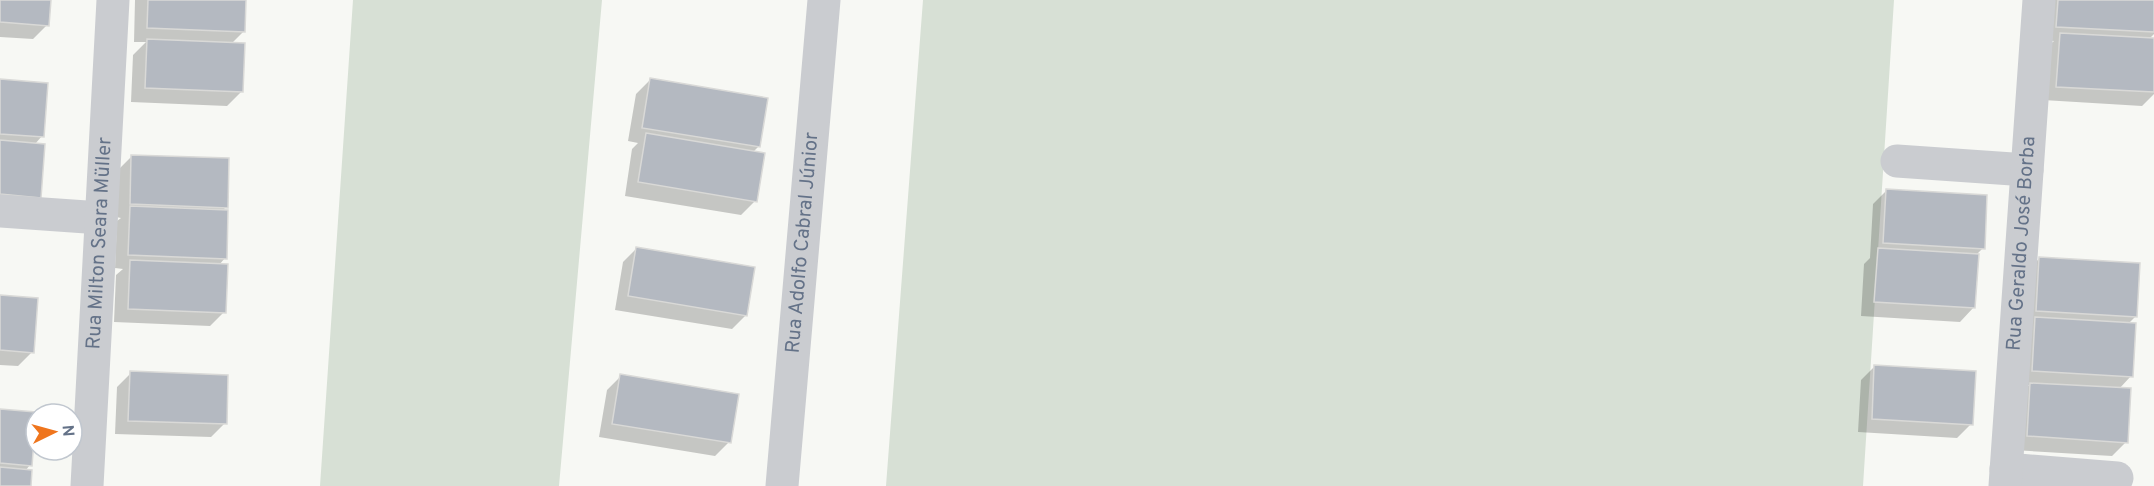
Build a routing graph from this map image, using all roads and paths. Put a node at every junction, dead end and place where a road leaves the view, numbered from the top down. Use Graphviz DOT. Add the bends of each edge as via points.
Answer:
graph roads {
  1 [pos="113,0"];
  2 [pos="824,0"];
  3 [pos="2039,0"];
  4 [pos="1897,161"];
  5 [pos="2027,170"];
  6 [pos="0,211"];
  7 [pos="101,218"];
  8 [pos="2005,478"];
  9 [pos="2117,478"];
  10 [pos="87,486"];
  11 [pos="782,486"];
  1 -- 7 [label="street, Rua Milton Seara Müller"];
  2 -- 11 [label="street, Rua Adolfo Cabral Júnior"];
  3 -- 5 [label="street, Rua Geraldo José Borba"];
  4 -- 5 [label="street"];
  5 -- 8 [label="street, Rua Geraldo José Borba"];
  6 -- 7 [label="street"];
  7 -- 10 [label="street, Rua Milton Seara Müller"];
  8 -- 9 [label="street"];
}
